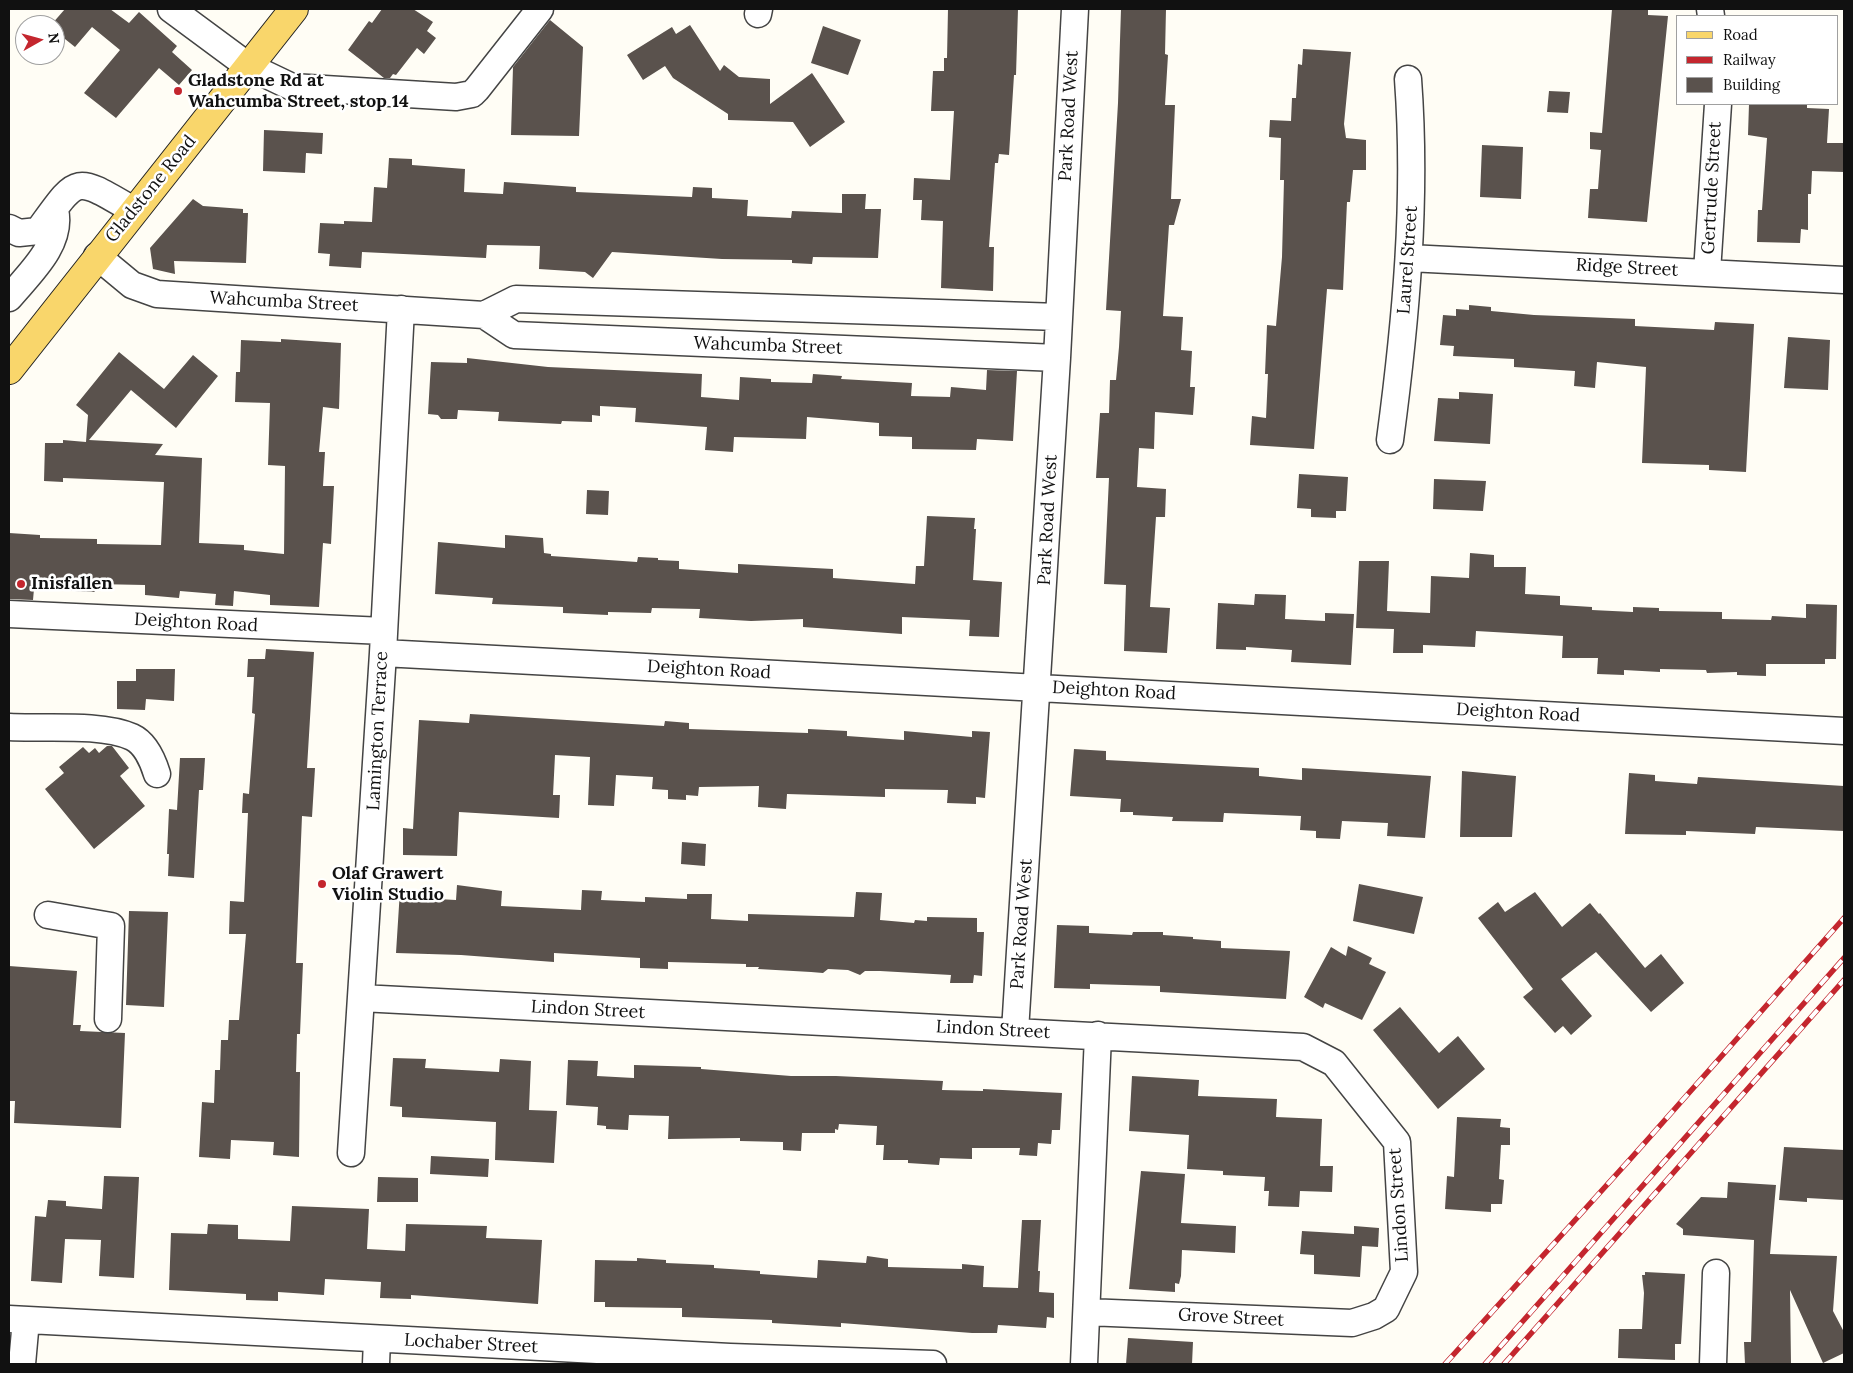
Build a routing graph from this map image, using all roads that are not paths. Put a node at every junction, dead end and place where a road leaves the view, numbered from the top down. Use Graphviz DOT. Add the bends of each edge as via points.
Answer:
graph roads {
  1 [pos="171,9"];
  2 [pos="294,9"];
  3 [pos="540,9"];
  4 [pos="1074,9"];
  5 [pos="248,66"];
  6 [pos="1408,79"];
  7 [pos="1718,105"];
  8 [pos="55,208"];
  9 [pos="133,210"];
  10 [pos="9,228"];
  11 [pos="97,256"];
  12 [pos="1409,258"];
  13 [pos="1707,272"];
  14 [pos="1844,280"];
  15 [pos="9,298"];
  16 [pos="401,309"];
  17 [pos="484,315"];
  18 [pos="1060,317"];
  19 [pos="1057,358"];
  20 [pos="9,370"];
  21 [pos="1390,440"];
  22 [pos="9,614"];
  23 [pos="383,642"];
  24 [pos="1038,687"];
  25 [pos="9,727"];
  26 [pos="1844,731"];
  27 [pos="157,774"];
  28 [pos="48,915"];
  29 [pos="361,998"];
  30 [pos="108,1019"];
  31 [pos="1015,1031"];
  32 [pos="1098,1036"];
  33 [pos="352,1153"];
  34 [pos="1716,1273"];
  35 [pos="1086,1312"];
  36 [pos="1374,1316"];
  37 [pos="17,1319"];
  38 [pos="377,1352"];
  39 [pos="730,1361"];
  40 [pos="22,1364"];
  41 [pos="933,1364"];
  42 [pos="1084,1364"];
  43 [pos="1713,1364"];
  1 -- 5 [label="street"];
  2 -- 5 [label="main road, Gladstone Road"];
  3 -- 5 [label="street" via="477,89 468,95 298,89"];
  4 -- 18 [label="street, Park Road West"];
  5 -- 9 [label="main road, Gladstone Road"];
  6 -- 12 [label="street, Laurel Street" via="1413,142"];
  7 -- 13 [label="street, Gertrude Street"];
  8 -- 9 [label="street" via="68,190 84,184 95,187"];
  8 -- 10 [label="street" via="38,231 19,233"];
  8 -- 15 [label="street" via="58,226 48,251"];
  9 -- 11 [label="main road, Gladstone Road"];
  11 -- 16 [label="street, Wahcumba Street" via="132,285 157,294"];
  11 -- 20 [label="main road, Gladstone Road"];
  12 -- 13 [label="street, Ridge Street"];
  12 -- 21 [label="street, Laurel Street"];
  13 -- 14 [label="street, Ridge Street"];
  16 -- 17 [label="street, Wahcumba Street"];
  16 -- 23 [label="street, Lamington Terrace"];
  17 -- 18 [label="street" via="516,299"];
  17 -- 19 [label="street, Wahcumba Street" via="514,335"];
  18 -- 19 [label="street, Park Road West"];
  19 -- 24 [label="street, Park Road West"];
  22 -- 23 [label="street, Deighton Road"];
  23 -- 24 [label="street, Deighton Road"];
  23 -- 29 [label="street, Lamington Terrace"];
  24 -- 26 [label="street, Deighton Road"];
  24 -- 31 [label="street, Park Road West"];
  25 -- 27 [label="street" via="103,730 133,737 152,758"];
  28 -- 30 [label="street" via="111,926"];
  29 -- 31 [label="street, Lindon Street"];
  29 -- 33 [label="street, Lamington Terrace"];
  31 -- 32 [label="street, Lindon Street"];
  32 -- 35 [label="street"];
  32 -- 36 [label="street, Lindon Street" via="1303,1047 1334,1063 1397,1142 1404,1272 1393,1299 1386,1309"];
  34 -- 43 [label="street"];
  35 -- 36 [label="street, Grove Street" via="1352,1323"];
  35 -- 42 [label="street"];
  37 -- 38 [label="street, Lochaber Street"];
  37 -- 40 [label="street"];
  38 -- 39 [label="street, Lochaber Street"];
  39 -- 41 [label="street, Lochaber Street"];
}
